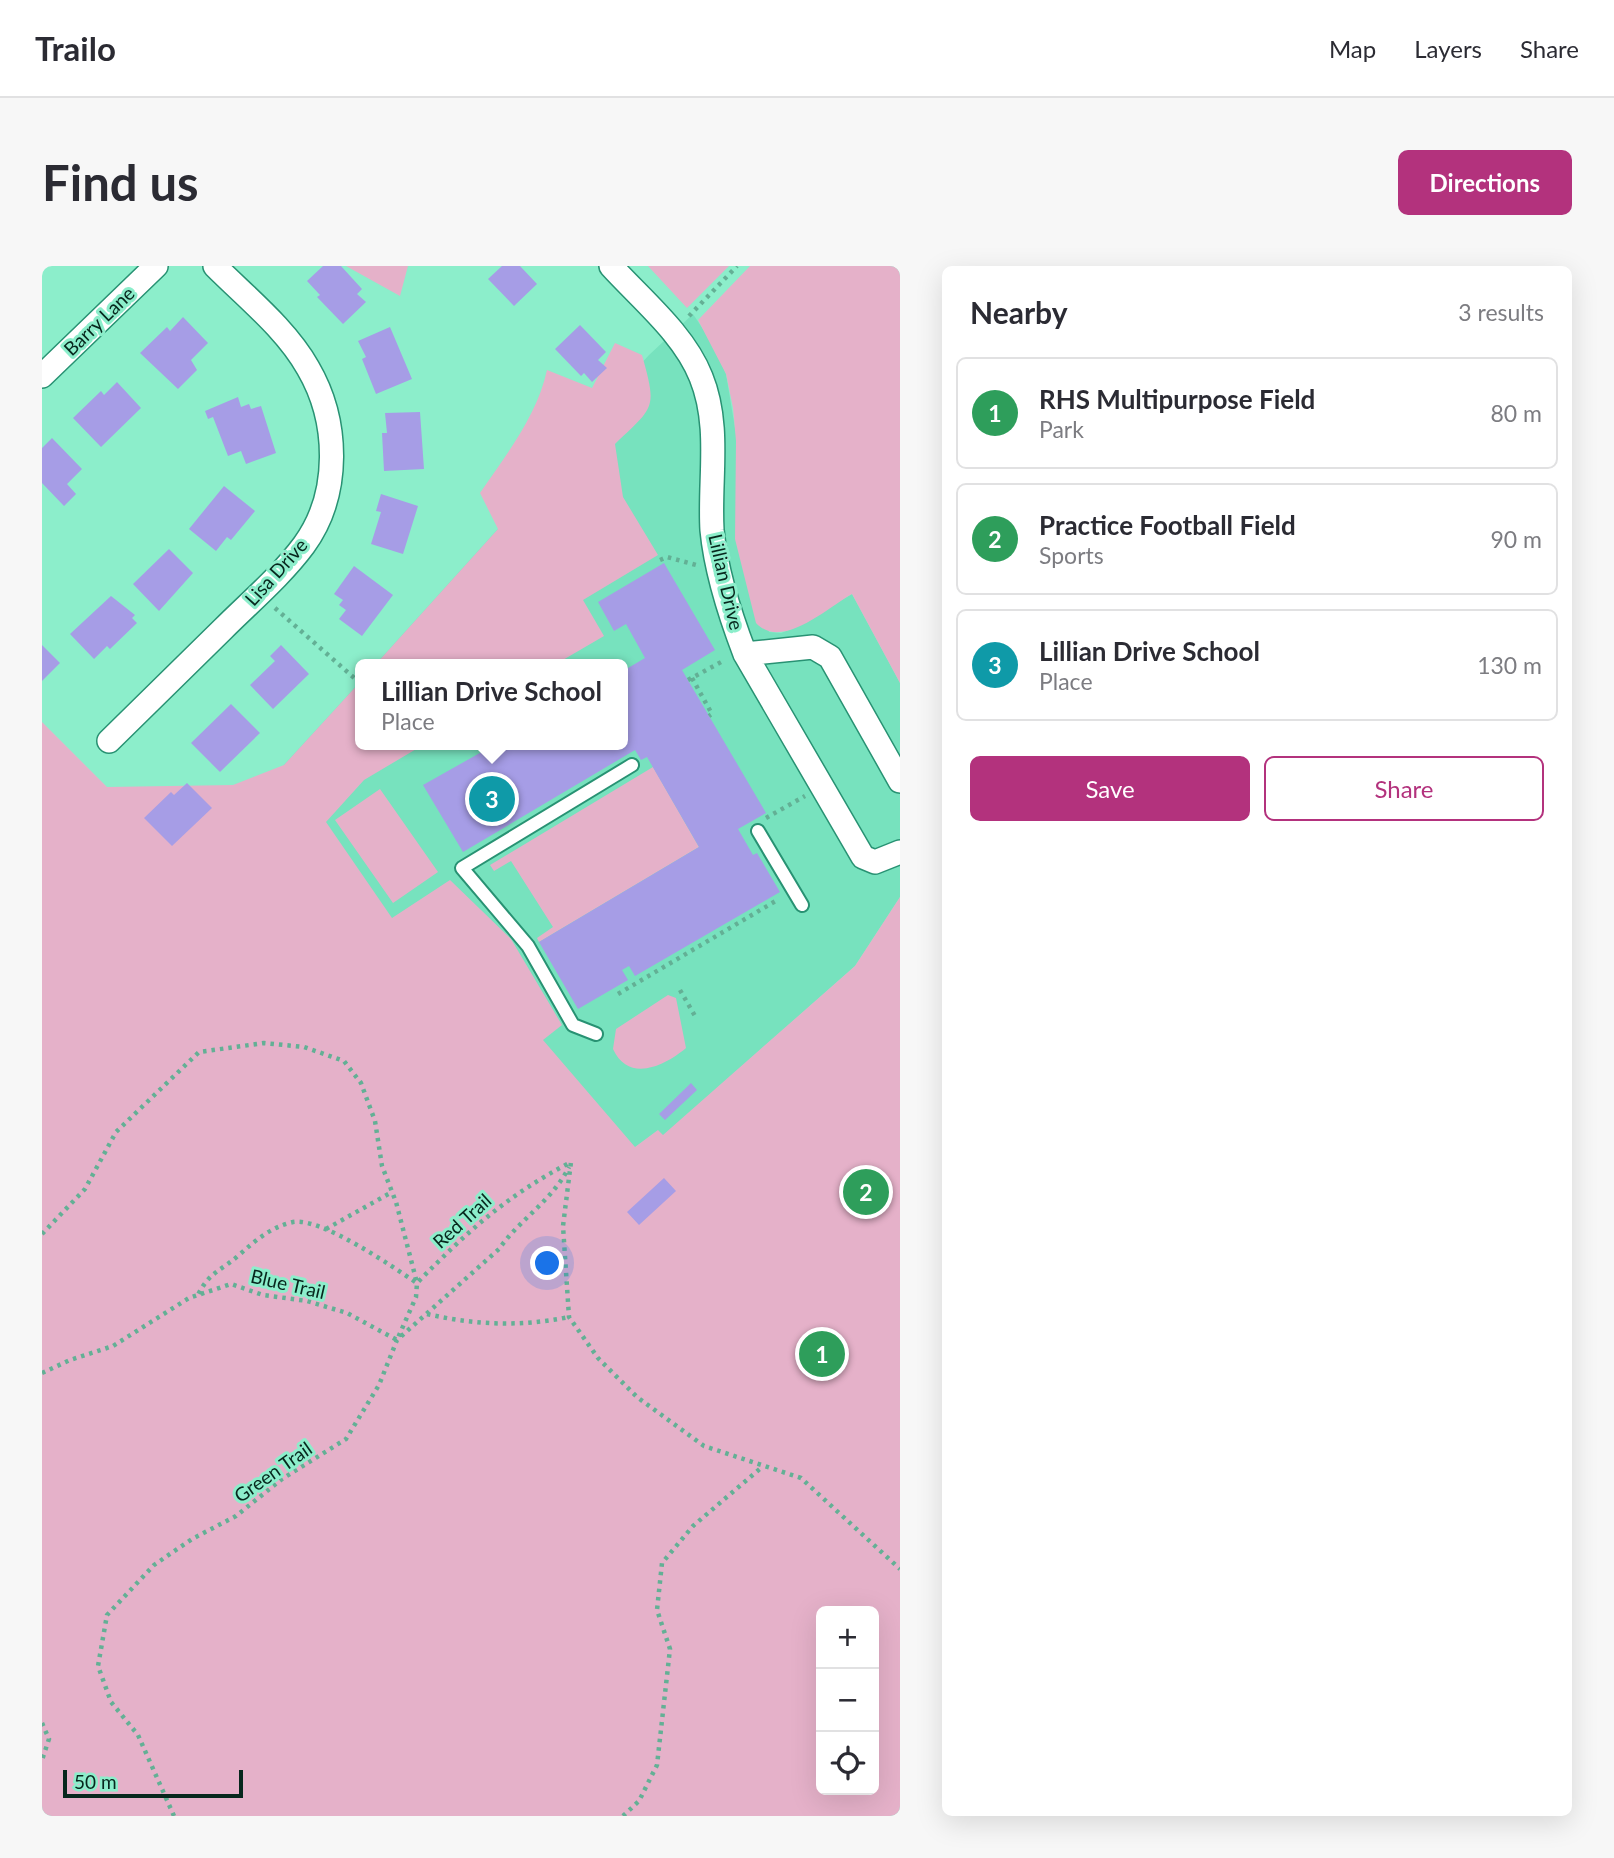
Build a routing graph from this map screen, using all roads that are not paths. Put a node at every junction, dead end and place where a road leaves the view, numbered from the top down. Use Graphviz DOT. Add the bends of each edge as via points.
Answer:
graph roads {
  1 [pos="156,266"];
  2 [pos="215,266"];
  3 [pos="611,266"];
  4 [pos="42,376"];
  5 [pos="736,656"];
  6 [pos="109,741"];
  7 [pos="632,765"];
  8 [pos="900,781"];
  9 [pos="758,831"];
  10 [pos="900,852"];
  11 [pos="802,905"];
  12 [pos="596,1034"];
  1 -- 4 [label="street, Barry Lane"];
  2 -- 6 [label="street, Lisa Drive" via="300,355 321,393 329,422 330,478 316,524 288,566"];
  3 -- 5 [label="street, Lillian Drive" via="678,340 707,394 713,427 712,531"];
  5 -- 8 [label="street" via="822,650"];
  5 -- 10 [label="street, Lillian Drive" via="863,857 875,862"];
  7 -- 12 [label="lane" via="462,868 528,946 573,1025"];
  9 -- 11 [label="lane"];
}
